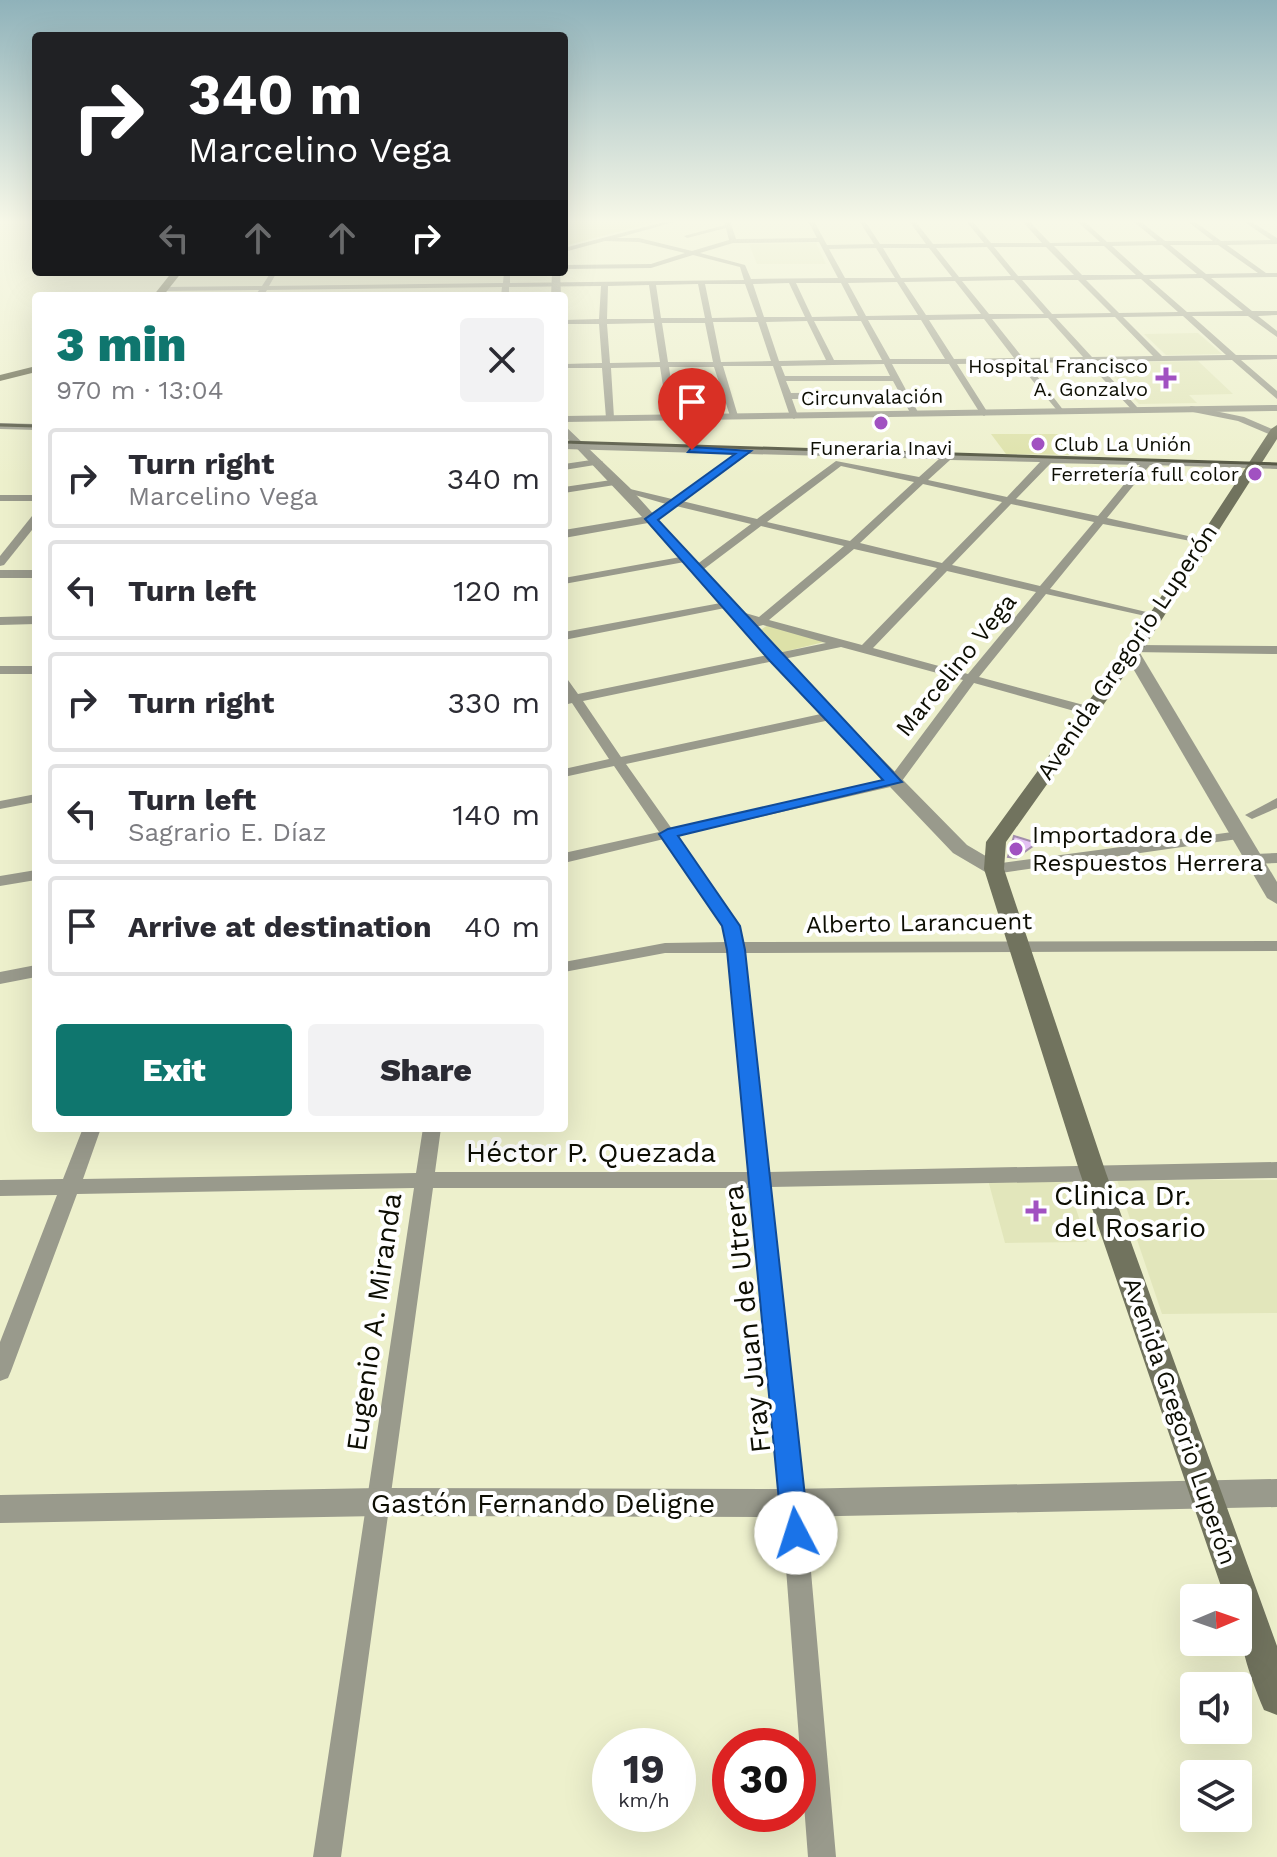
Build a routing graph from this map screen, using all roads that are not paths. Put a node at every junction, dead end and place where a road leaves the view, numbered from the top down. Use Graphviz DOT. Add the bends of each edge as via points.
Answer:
graph roads {
  1 [pos="604,308"];
  2 [pos="655,308"];
  3 [pos="706,308"];
  4 [pos="756,308"];
  5 [pos="804,308"];
  6 [pos="857,308"];
  7 [pos="917,308"];
  8 [pos="979,308"];
  9 [pos="1042,308"];
  10 [pos="1108,308"];
  11 [pos="1178,308"];
  12 [pos="1243,308"];
  13 [pos="1250,313"];
  14 [pos="1277,313"];
  15 [pos="1185,314"];
  16 [pos="1116,315"];
  17 [pos="1049,316"];
  18 [pos="923,317"];
  19 [pos="986,317"];
  20 [pos="863,318"];
  21 [pos="810,319"];
  22 [pos="708,320"];
  23 [pos="759,320"];
  24 [pos="603,321"];
  25 [pos="656,321"];
  26 [pos="568,322"];
  27 [pos="1277,335"];
  28 [pos="1277,357"];
  29 [pos="1235,358"];
  30 [pos="1160,359"];
  31 [pos="950,360"];
  32 [pos="1020,360"];
  33 [pos="1088,360"];
  34 [pos="887,362"];
  35 [pos="831,363"];
  36 [pos="775,364"];
  37 [pos="662,365"];
  38 [pos="718,365"];
  39 [pos="568,366"];
  40 [pos="606,366"];
  41 [pos="32,372"];
  42 [pos="895,378"];
  43 [pos="780,379"];
  44 [pos="0,381"];
  45 [pos="904,395"];
  46 [pos="787,396"];
  47 [pos="1277,396"];
  48 [pos="1277,408"];
  49 [pos="1134,409"];
  50 [pos="1191,409"];
  51 [pos="1060,411"];
  52 [pos="984,413"];
  53 [pos="915,414"];
  54 [pos="734,416"];
  55 [pos="794,416"];
  56 [pos="672,417"];
  57 [pos="610,418"];
  58 [pos="568,419"];
  59 [pos="0,426"];
  60 [pos="32,427"];
  61 [pos="1276,431"];
  62 [pos="568,432"];
  63 [pos="568,446"];
  64 [pos="584,447"];
  65 [pos="746,451"];
  66 [pos="947,457"];
  67 [pos="1048,460"];
  68 [pos="598,462"];
  69 [pos="1147,463"];
  70 [pos="1253,465"];
  71 [pos="568,466"];
  72 [pos="1277,466"];
  73 [pos="924,481"];
  74 [pos="622,486"];
  75 [pos="568,490"];
  76 [pos="0,498"];
  77 [pos="32,498"];
  78 [pos="1011,500"];
  79 [pos="674,502"];
  80 [pos="651,519"];
  81 [pos="1103,521"];
  82 [pos="32,523"];
  83 [pos="762,523"];
  84 [pos="568,533"];
  85 [pos="1202,542"];
  86 [pos="852,545"];
  87 [pos="0,563"];
  88 [pos="691,564"];
  89 [pos="945,568"];
  90 [pos="0,574"];
  91 [pos="32,574"];
  92 [pos="568,580"];
  93 [pos="1044,592"];
  94 [pos="731,609"];
  95 [pos="1155,617"];
  96 [pos="32,620"];
  97 [pos="0,621"];
  98 [pos="756,625"];
  99 [pos="568,635"];
  100 [pos="842,643"];
  101 [pos="864,650"];
  102 [pos="1277,650"];
  103 [pos="1134,651"];
  104 [pos="775,658"];
  105 [pos="0,670"];
  106 [pos="32,670"];
  107 [pos="970,680"];
  108 [pos="568,694"];
  109 [pos="568,695"];
  110 [pos="1090,711"];
  111 [pos="830,716"];
  112 [pos="617,762"];
  113 [pos="568,772"];
  114 [pos="894,782"];
  115 [pos="32,799"];
  116 [pos="1277,802"];
  117 [pos="0,805"];
  118 [pos="1252,815"];
  119 [pos="668,834"];
  120 [pos="1240,835"];
  121 [pos="568,857"];
  122 [pos="1277,858"];
  123 [pos="1255,859"];
  124 [pos="994,869"];
  125 [pos="32,876"];
  126 [pos="0,881"];
  127 [pos="1277,898"];
  128 [pos="1019,945"];
  129 [pos="1277,946"];
  130 [pos="736,950"];
  131 [pos="568,966"];
  132 [pos="32,972"];
  133 [pos="0,978"];
  134 [pos="90,1132"];
  135 [pos="431,1132"];
  136 [pos="1277,1170"];
  137 [pos="1093,1173"];
  138 [pos="424,1180"];
  139 [pos="761,1180"];
  140 [pos="69,1187"];
  141 [pos="0,1188"];
  142 [pos="0,1371"];
  143 [pos="1277,1493"];
  144 [pos="1206,1494"];
  145 [pos="379,1502"];
  146 [pos="793,1503"];
  147 [pos="0,1509"];
  148 [pos="1277,1697"];
  149 [pos="327,1857"];
  150 [pos="822,1857"];
  1 -- 24 [label="street"];
  2 -- 25 [label="street"];
  3 -- 22 [label="street"];
  4 -- 23 [label="street"];
  5 -- 21 [label="street"];
  6 -- 20 [label="street"];
  7 -- 18 [label="street"];
  8 -- 19 [label="street"];
  9 -- 17 [label="street"];
  10 -- 16 [label="street"];
  11 -- 15 [label="street"];
  12 -- 13 [label="street"];
  13 -- 14 [label="street"];
  13 -- 15 [label="street"];
  13 -- 27 [label="street"];
  15 -- 16 [label="street"];
  15 -- 29 [label="street"];
  16 -- 17 [label="street"];
  16 -- 30 [label="street"];
  17 -- 19 [label="street"];
  17 -- 33 [label="street"];
  18 -- 19 [label="street"];
  18 -- 20 [label="street"];
  18 -- 31 [label="street"];
  19 -- 32 [label="street"];
  20 -- 21 [label="street"];
  20 -- 34 [label="street"];
  21 -- 23 [label="street"];
  21 -- 35 [label="street"];
  22 -- 23 [label="street"];
  22 -- 25 [label="street"];
  22 -- 38 [label="street"];
  23 -- 36 [label="street"];
  24 -- 25 [label="street"];
  24 -- 26 [label="street"];
  24 -- 40 [label="street"];
  25 -- 37 [label="street"];
  28 -- 29 [label="street"];
  29 -- 30 [label="street"];
  29 -- 47 [label="street"];
  30 -- 33 [label="street"];
  31 -- 32 [label="street"];
  31 -- 34 [label="street"];
  31 -- 52 [label="street"];
  32 -- 33 [label="street"];
  32 -- 51 [label="street"];
  33 -- 49 [label="street"];
  34 -- 35 [label="street"];
  34 -- 42 [label="street"];
  35 -- 36 [label="street"];
  36 -- 38 [label="street"];
  36 -- 43 [label="street"];
  37 -- 38 [label="street"];
  37 -- 40 [label="street"];
  37 -- 56 [label="street"];
  38 -- 54 [label="street"];
  39 -- 40 [label="street"];
  40 -- 57 [label="street"];
  41 -- 44 [label="main road"];
  42 -- 43 [label="street"];
  42 -- 45 [label="street"];
  43 -- 46 [label="street"];
  45 -- 46 [label="street"];
  45 -- 53 [label="street"];
  46 -- 55 [label="street"];
  48 -- 50 [label="street, Circunvalación"];
  49 -- 50 [label="street, Circunvalación"];
  49 -- 51 [label="street, Circunvalación"];
  50 -- 61 [label="street"];
  51 -- 52 [label="street, Circunvalación"];
  52 -- 53 [label="street, Circunvalación"];
  53 -- 55 [label="street, Circunvalación"];
  54 -- 55 [label="street, Circunvalación"];
  54 -- 56 [label="street, Circunvalación"];
  56 -- 57 [label="street, Circunvalación"];
  57 -- 58 [label="street, Circunvalación"];
  59 -- 60 [label="street"];
  61 -- 70 [label="main road, Avenida Gregorio Luperón"];
  62 -- 64 [label="street"];
  63 -- 64 [label="street"];
  64 -- 65 [label="street"];
  64 -- 68 [label="street"];
  65 -- 66 [label="street"];
  65 -- 79 [label="street"];
  66 -- 67 [label="street"];
  66 -- 73 [label="street"];
  67 -- 69 [label="street"];
  67 -- 78 [label="street"];
  68 -- 71 [label="street"];
  68 -- 74 [label="street"];
  69 -- 70 [label="street"];
  69 -- 81 [label="street, Marcelino Vega"];
  70 -- 72 [label="street"];
  70 -- 85 [label="main road, Avenida Gregorio Luperón"];
  73 -- 78 [label="street"];
  73 -- 83 [label="street" via="839,463"];
  73 -- 86 [label="street"];
  74 -- 75 [label="street"];
  74 -- 79 [label="street"];
  74 -- 80 [label="street"];
  76 -- 77 [label="street"];
  78 -- 81 [label="street"];
  78 -- 89 [label="street"];
  79 -- 80 [label="street"];
  79 -- 83 [label="street"];
  80 -- 84 [label="street"];
  80 -- 88 [label="street"];
  81 -- 85 [label="street"];
  81 -- 93 [label="street, Marcelino Vega"];
  82 -- 87 [label="street"];
  83 -- 86 [label="street"];
  83 -- 88 [label="street"];
  85 -- 95 [label="main road, Avenida Gregorio Luperón"];
  86 -- 89 [label="street"];
  86 -- 98 [label="street"];
  88 -- 92 [label="street"];
  88 -- 94 [label="street"];
  89 -- 93 [label="street"];
  89 -- 101 [label="street"];
  90 -- 91 [label="street"];
  93 -- 95 [label="street"];
  93 -- 107 [label="street, Marcelino Vega"];
  94 -- 98 [label="street"];
  94 -- 99 [label="street"];
  95 -- 103 [label="main road, Avenida Gregorio Luperón"];
  96 -- 97 [label="street"];
  98 -- 100 [label="street"];
  98 -- 104 [label="street"];
  100 -- 101 [label="street"];
  100 -- 104 [label="street"];
  101 -- 107 [label="street"];
  102 -- 103 [label="street"];
  103 -- 110 [label="main road, Avenida Gregorio Luperón"];
  103 -- 120 [label="street"];
  104 -- 108 [label="street"];
  104 -- 111 [label="street"];
  105 -- 106 [label="street"];
  107 -- 110 [label="street"];
  107 -- 114 [label="street, Marcelino Vega"];
  109 -- 112 [label="street, Fray Juan de Utrera"];
  110 -- 124 [label="main road, Avenida Gregorio Luperón" via="996,842"];
  111 -- 112 [label="street"];
  111 -- 114 [label="street"];
  112 -- 113 [label="street"];
  112 -- 119 [label="street, Fray Juan de Utrera"];
  114 -- 119 [label="street"];
  114 -- 124 [label="street" via="960,849"];
  115 -- 117 [label="street"];
  116 -- 118 [label="street"];
  119 -- 121 [label="street"];
  119 -- 130 [label="street, Fray Juan de Utrera" via="731,926"];
  120 -- 123 [label="street"];
  120 -- 124 [label="street"];
  122 -- 123 [label="street"];
  123 -- 127 [label="street"];
  124 -- 128 [label="main road, Avenida Gregorio Luperón"];
  125 -- 126 [label="street"];
  128 -- 129 [label="street, Alberto Larancuent"];
  128 -- 130 [label="street, Alberto Larancuent"];
  128 -- 137 [label="main road, Avenida Gregorio Luperón"];
  130 -- 131 [label="street, Alberto Larancuent" via="665,948"];
  130 -- 139 [label="street, Fray Juan de Utrera"];
  132 -- 133 [label="street"];
  134 -- 140 [label="street"];
  135 -- 138 [label="street, Eugenio A. Miranda"];
  136 -- 137 [label="street, Héctor P. Quezada"];
  137 -- 139 [label="street, Héctor P. Quezada"];
  137 -- 144 [label="main road, Avenida Gregorio Luperón"];
  138 -- 139 [label="street, Héctor P. Quezada"];
  138 -- 140 [label="street, Héctor P. Quezada"];
  138 -- 145 [label="street, Eugenio A. Miranda"];
  139 -- 146 [label="street, Fray Juan de Utrera"];
  140 -- 141 [label="street, Héctor P. Quezada"];
  140 -- 142 [label="street"];
  143 -- 144 [label="street, Gastón Fernando Deligne"];
  144 -- 146 [label="street, Gastón Fernando Deligne"];
  144 -- 148 [label="main road, Avenida Gregorio Luperón"];
  145 -- 146 [label="street, Gastón Fernando Deligne"];
  145 -- 147 [label="street, Gastón Fernando Deligne"];
  145 -- 149 [label="street, Eugenio A. Miranda"];
  146 -- 150 [label="street, Fray Juan de Utrera"];
}
